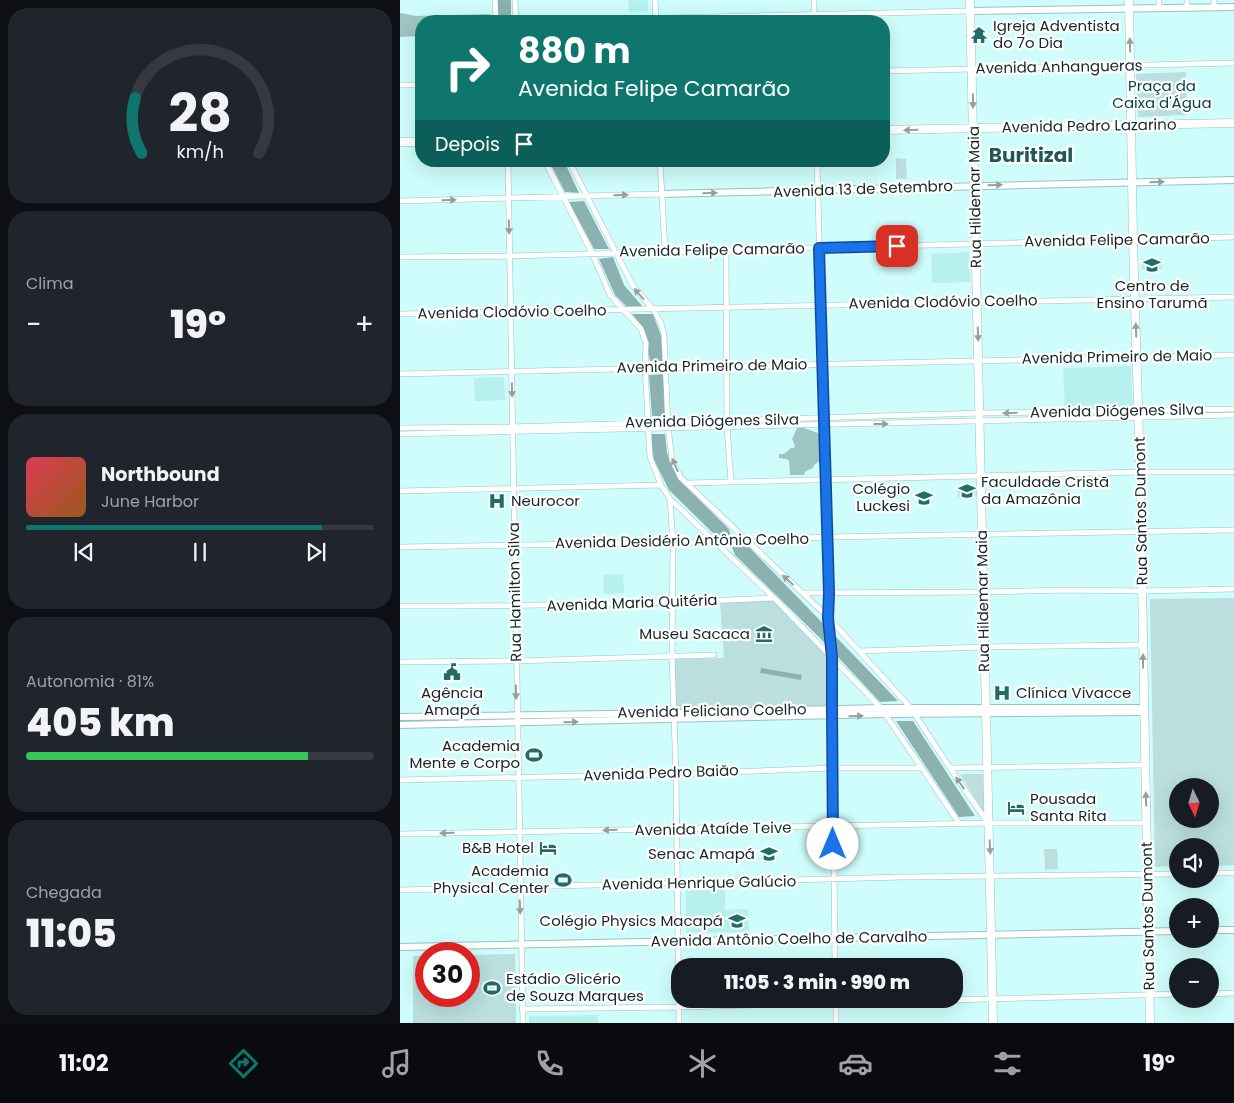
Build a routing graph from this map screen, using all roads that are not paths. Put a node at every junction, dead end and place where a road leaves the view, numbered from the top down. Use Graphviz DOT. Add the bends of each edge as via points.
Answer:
graph roads {
  1 [pos="495,0"];
  2 [pos="515,0"];
  3 [pos="655,0"];
  4 [pos="814,0"];
  5 [pos="970,0"];
  6 [pos="1159,0"];
  7 [pos="1187,0"];
  8 [pos="1214,0"];
  9 [pos="1129,4"];
  10 [pos="1234,7"];
  11 [pos="1159,8"];
  12 [pos="1188,8"];
  13 [pos="1214,8"];
  14 [pos="970,11"];
  15 [pos="814,14"];
  16 [pos="496,15"];
  17 [pos="516,15"];
  18 [pos="656,15"];
  19 [pos="788,15"];
  20 [pos="1234,63"];
  21 [pos="1130,66"];
  22 [pos="973,69"];
  23 [pos="890,72"];
  24 [pos="400,85"];
  25 [pos="415,85"];
  26 [pos="1234,123"];
  27 [pos="1131,124"];
  28 [pos="973,128"];
  29 [pos="890,130"];
  30 [pos="400,142"];
  31 [pos="415,142"];
  32 [pos="508,167"];
  33 [pos="549,167"];
  34 [pos="572,167"];
  35 [pos="660,167"];
  36 [pos="817,167"];
  37 [pos="1234,180"];
  38 [pos="1132,183"];
  39 [pos="974,186"];
  40 [pos="818,190"];
  41 [pos="661,194"];
  42 [pos="584,196"];
  43 [pos="567,197"];
  44 [pos="508,198"];
  45 [pos="400,201"];
  46 [pos="1234,237"];
  47 [pos="1133,240"];
  48 [pos="975,244"];
  49 [pos="819,248"];
  50 [pos="726,250"];
  51 [pos="665,251"];
  52 [pos="594,253"];
  53 [pos="614,253"];
  54 [pos="509,256"];
  55 [pos="400,257"];
  56 [pos="1234,297"];
  57 [pos="1135,299"];
  58 [pos="977,302"];
  59 [pos="821,305"];
  60 [pos="726,308"];
  61 [pos="651,309"];
  62 [pos="624,310"];
  63 [pos="510,312"];
  64 [pos="400,314"];
  65 [pos="1234,355"];
  66 [pos="1136,357"];
  67 [pos="979,360"];
  68 [pos="823,364"];
  69 [pos="648,367"];
  70 [pos="664,367"];
  71 [pos="727,367"];
  72 [pos="511,372"];
  73 [pos="400,374"];
  74 [pos="1234,409"];
  75 [pos="1190,410"];
  76 [pos="1139,414"];
  77 [pos="1234,415"];
  78 [pos="899,416"];
  79 [pos="1191,416"];
  80 [pos="981,417"];
  81 [pos="824,421"];
  82 [pos="727,423"];
  83 [pos="899,424"];
  84 [pos="650,425"];
  85 [pos="666,425"];
  86 [pos="400,428"];
  87 [pos="512,429"];
  88 [pos="400,434"];
  89 [pos="1140,472"];
  90 [pos="1234,472"];
  91 [pos="981,476"];
  92 [pos="825,479"];
  93 [pos="731,482"];
  94 [pos="688,483"];
  95 [pos="661,485"];
  96 [pos="514,488"];
  97 [pos="400,491"];
  98 [pos="670,499"];
  99 [pos="1234,530"];
  100 [pos="1141,532"];
  101 [pos="982,535"];
  102 [pos="828,538"];
  103 [pos="747,541"];
  104 [pos="715,542"];
  105 [pos="673,543"];
  106 [pos="514,546"];
  107 [pos="400,547"];
  108 [pos="1234,589"];
  109 [pos="1142,591"];
  110 [pos="983,592"];
  111 [pos="803,593"];
  112 [pos="829,593"];
  113 [pos="774,598"];
  114 [pos="672,603"];
  115 [pos="400,606"];
  116 [pos="516,606"];
  117 [pos="828,618"];
  118 [pos="1143,645"];
  119 [pos="984,647"];
  120 [pos="859,651"];
  121 [pos="831,654"];
  122 [pos="714,655"];
  123 [pos="672,657"];
  124 [pos="516,661"];
  125 [pos="400,662"];
  126 [pos="906,707"];
  127 [pos="832,709"];
  128 [pos="1144,710"];
  129 [pos="887,711"];
  130 [pos="986,711"];
  131 [pos="674,713"];
  132 [pos="592,714"];
  133 [pos="915,714"];
  134 [pos="516,715"];
  135 [pos="718,715"];
  136 [pos="437,716"];
  137 [pos="400,717"];
  138 [pos="832,717"];
  139 [pos="674,720"];
  140 [pos="592,722"];
  141 [pos="517,723"];
  142 [pos="438,725"];
  143 [pos="400,726"];
  144 [pos="1145,765"];
  145 [pos="833,768"];
  146 [pos="922,768"];
  147 [pos="950,768"];
  148 [pos="987,768"];
  149 [pos="676,774"];
  150 [pos="518,777"];
  151 [pos="400,780"];
  152 [pos="988,823"];
  153 [pos="1146,823"];
  154 [pos="959,824"];
  155 [pos="833,827"];
  156 [pos="676,830"];
  157 [pos="519,831"];
  158 [pos="400,834"];
  159 [pos="1219,873"];
  160 [pos="1234,873"];
  161 [pos="1147,874"];
  162 [pos="1169,874"];
  163 [pos="991,876"];
  164 [pos="833,879"];
  165 [pos="676,884"];
  166 [pos="519,887"];
  167 [pos="400,890"];
  168 [pos="1219,930"];
  169 [pos="1234,930"];
  170 [pos="1169,931"];
  171 [pos="1148,932"];
  172 [pos="992,934"];
  173 [pos="835,938"];
  174 [pos="678,942"];
  175 [pos="521,945"];
  176 [pos="400,947"];
  177 [pos="678,958"];
  178 [pos="835,958"];
  179 [pos="1234,993"];
  180 [pos="1149,994"];
  181 [pos="1169,994"];
  182 [pos="1219,994"];
  183 [pos="993,998"];
  184 [pos="963,999"];
  185 [pos="671,1007"];
  186 [pos="679,1008"];
  187 [pos="836,1008"];
  188 [pos="522,1009"];
  189 [pos="523,1023"];
  190 [pos="679,1023"];
  191 [pos="836,1023"];
  192 [pos="993,1023"];
  193 [pos="1150,1023"];
  1 -- 16 [label="street"];
  2 -- 17 [label="street"];
  3 -- 18 [label="street"];
  4 -- 15 [label="street"];
  5 -- 14 [label="main road, Rua Hildemar Maia"];
  6 -- 11 [label="street"];
  7 -- 12 [label="street"];
  8 -- 13 [label="street"];
  9 -- 11 [label="street"];
  9 -- 14 [label="street"];
  21 -- 9 [label="main road, Rua Santos Dumont, one-way"];
  10 -- 13 [label="street"];
  11 -- 12 [label="street"];
  12 -- 13 [label="street"];
  14 -- 15 [label="street"];
  14 -- 22 [label="main road, Rua Hildemar Maia"];
  15 -- 19 [label="street"];
  20 -- 21 [label="street, Avenida Anhangueras"];
  21 -- 22 [label="street, Avenida Anhangueras"];
  21 -- 27 [label="main road, Rua Santos Dumont"];
  22 -- 23 [label="street, Avenida Anhangueras"];
  22 -- 28 [label="main road, Rua Hildemar Maia, one-way"];
  24 -- 25 [label="street"];
  26 -- 27 [label="main road, Avenida Pedro Lazarino"];
  27 -- 28 [label="main road, Avenida Pedro Lazarino"];
  27 -- 38 [label="main road, Rua Santos Dumont"];
  28 -- 29 [label="main road, Avenida Pedro Lazarino, one-way"];
  28 -- 39 [label="main road, Rua Hildemar Maia"];
  30 -- 31 [label="main road"];
  32 -- 44 [label="street, Rua Hamilton Silva"];
  33 -- 43 [label="street"];
  34 -- 42 [label="street"];
  35 -- 41 [label="street"];
  36 -- 40 [label="street"];
  38 -- 37 [label="street, Avenida 13 de Setembro, one-way"];
  39 -- 38 [label="street, Avenida 13 de Setembro, one-way"];
  38 -- 47 [label="main road, Rua Santos Dumont"];
  39 -- 40 [label="street, Avenida 13 de Setembro"];
  39 -- 48 [label="main road, Rua Hildemar Maia"];
  41 -- 40 [label="street, Avenida 13 de Setembro, one-way"];
  40 -- 49 [label="street"];
  42 -- 41 [label="street, Avenida 13 de Setembro, one-way"];
  41 -- 51 [label="street"];
  42 -- 43 [label="street, Avenida 13 de Setembro"];
  42 -- 53 [label="street"];
  43 -- 44 [label="street"];
  43 -- 52 [label="street"];
  45 -- 44 [label="street, one-way"];
  44 -- 54 [label="street, Rua Hamilton Silva, one-way"];
  46 -- 47 [label="street, Avenida Felipe Camarão"];
  47 -- 48 [label="street, Avenida Felipe Camarão"];
  47 -- 57 [label="main road, Rua Santos Dumont"];
  48 -- 49 [label="street, Avenida Felipe Camarão"];
  48 -- 58 [label="main road, Rua Hildemar Maia"];
  49 -- 50 [label="street, Avenida Felipe Camarão"];
  49 -- 59 [label="street"];
  50 -- 51 [label="street, Avenida Felipe Camarão"];
  50 -- 60 [label="street"];
  51 -- 53 [label="street, Avenida Felipe Camarão"];
  52 -- 53 [label="street, Avenida Felipe Camarão"];
  52 -- 54 [label="street, Avenida Felipe Camarão"];
  52 -- 62 [label="street" via="610,295"];
  61 -- 53 [label="street, one-way"];
  54 -- 55 [label="street, Avenida Felipe Camarão"];
  54 -- 63 [label="street, Rua Hamilton Silva"];
  56 -- 57 [label="street, Avenida Clodóvio Coelho"];
  57 -- 58 [label="street, Avenida Clodóvio Coelho"];
  66 -- 57 [label="main road, Rua Santos Dumont, one-way"];
  58 -- 59 [label="street, Avenida Clodóvio Coelho"];
  58 -- 67 [label="main road, Rua Hildemar Maia, one-way"];
  59 -- 60 [label="street, Avenida Clodóvio Coelho"];
  59 -- 68 [label="street"];
  60 -- 61 [label="street, Avenida Clodóvio Coelho"];
  60 -- 71 [label="street"];
  61 -- 62 [label="street, Avenida Clodóvio Coelho"];
  61 -- 70 [label="street" via="661,323 664,335"];
  62 -- 63 [label="street, Avenida Clodóvio Coelho"];
  62 -- 69 [label="street" via="641,329"];
  63 -- 64 [label="street, Avenida Clodóvio Coelho"];
  63 -- 72 [label="street, Rua Hamilton Silva"];
  65 -- 66 [label="street, Avenida Primeiro de Maio"];
  66 -- 67 [label="street, Avenida Primeiro de Maio"];
  66 -- 76 [label="main road, Rua Santos Dumont"];
  67 -- 68 [label="street, Avenida Primeiro de Maio"];
  67 -- 80 [label="main road, Rua Hildemar Maia"];
  68 -- 71 [label="street, Avenida Primeiro de Maio"];
  68 -- 81 [label="street"];
  69 -- 70 [label="street, Avenida Primeiro de Maio"];
  69 -- 72 [label="street, Avenida Primeiro de Maio"];
  69 -- 84 [label="street"];
  70 -- 71 [label="street, Avenida Primeiro de Maio"];
  70 -- 85 [label="street"];
  71 -- 82 [label="street"];
  72 -- 73 [label="street, Avenida Primeiro de Maio"];
  72 -- 87 [label="street, Rua Hamilton Silva, one-way"];
  74 -- 75 [label="street, Avenida Diógenes Silva"];
  75 -- 76 [label="street, Avenida Diógenes Silva"];
  75 -- 79 [label="street"];
  76 -- 79 [label="street, Avenida Diógenes Silva"];
  76 -- 80 [label="street, Avenida Diógenes Silva"];
  76 -- 89 [label="main road, Rua Santos Dumont"];
  77 -- 79 [label="street, Avenida Diógenes Silva"];
  78 -- 80 [label="street, Avenida Diógenes Silva"];
  78 -- 81 [label="street, Avenida Diógenes Silva"];
  78 -- 83 [label="street"];
  80 -- 83 [label="street, Avenida Diógenes Silva"];
  80 -- 91 [label="main road, Rua Hildemar Maia"];
  81 -- 82 [label="street, Avenida Diógenes Silva"];
  81 -- 83 [label="street, Avenida Diógenes Silva, one-way"];
  81 -- 92 [label="street"];
  82 -- 85 [label="street, Avenida Diógenes Silva"];
  82 -- 93 [label="street"];
  84 -- 85 [label="street, Avenida Diógenes Silva"];
  84 -- 87 [label="street, Avenida Diógenes Silva"];
  84 -- 95 [label="street" via="650,457"];
  94 -- 85 [label="street, one-way" via="681,478 672,460"];
  86 -- 87 [label="street, Avenida Diógenes Silva"];
  87 -- 88 [label="street, Avenida Diógenes Silva"];
  87 -- 96 [label="street, Rua Hamilton Silva"];
  89 -- 90 [label="street"];
  89 -- 91 [label="street"];
  89 -- 100 [label="main road, Rua Santos Dumont"];
  91 -- 92 [label="street"];
  91 -- 101 [label="main road, Rua Hildemar Maia"];
  92 -- 93 [label="street"];
  92 -- 102 [label="street"];
  93 -- 94 [label="street"];
  94 -- 103 [label="street"];
  95 -- 96 [label="street"];
  95 -- 98 [label="street"];
  96 -- 97 [label="street"];
  96 -- 106 [label="street, Rua Hamilton Silva"];
  98 -- 104 [label="street"];
  98 -- 105 [label="street"];
  99 -- 100 [label="street, Avenida Desidério Antônio Coelho"];
  100 -- 101 [label="street, Avenida Desidério Antônio Coelho"];
  100 -- 109 [label="main road, Rua Santos Dumont"];
  101 -- 102 [label="street, Avenida Desidério Antônio Coelho"];
  101 -- 110 [label="main road, Rua Hildemar Maia"];
  102 -- 103 [label="street, Avenida Desidério Antônio Coelho"];
  102 -- 112 [label="street"];
  103 -- 104 [label="street, Avenida Desidério Antônio Coelho"];
  111 -- 103 [label="street, one-way"];
  104 -- 105 [label="street, Avenida Desidério Antônio Coelho"];
  104 -- 113 [label="street"];
  105 -- 106 [label="street, Avenida Desidério Antônio Coelho"];
  105 -- 114 [label="street"];
  106 -- 107 [label="street, Avenida Desidério Antônio Coelho"];
  106 -- 116 [label="street, Rua Hamilton Silva"];
  108 -- 109 [label="street"];
  109 -- 110 [label="street"];
  109 -- 118 [label="main road, Rua Santos Dumont"];
  110 -- 112 [label="street"];
  110 -- 119 [label="main road, Rua Hildemar Maia"];
  111 -- 112 [label="street"];
  111 -- 117 [label="street"];
  112 -- 117 [label="street"];
  113 -- 114 [label="street, Avenida Maria Quitéria"];
  113 -- 121 [label="street"];
  114 -- 116 [label="street, Avenida Maria Quitéria"];
  114 -- 123 [label="street"];
  115 -- 116 [label="street, Avenida Maria Quitéria"];
  116 -- 124 [label="street, Rua Hamilton Silva"];
  117 -- 120 [label="street"];
  117 -- 121 [label="street"];
  118 -- 119 [label="street"];
  128 -- 118 [label="main road, Rua Santos Dumont, one-way"];
  119 -- 120 [label="street"];
  119 -- 130 [label="main road, Rua Hildemar Maia"];
  120 -- 126 [label="street"];
  121 -- 127 [label="street"];
  121 -- 129 [label="street"];
  122 -- 123 [label="street"];
  123 -- 124 [label="street"];
  123 -- 131 [label="street"];
  124 -- 125 [label="street"];
  124 -- 134 [label="street, Rua Hamilton Silva, one-way"];
  126 -- 129 [label="street, Avenida Feliciano Coelho"];
  126 -- 130 [label="street, Avenida Feliciano Coelho"];
  126 -- 133 [label="street"];
  127 -- 129 [label="street, Avenida Feliciano Coelho"];
  127 -- 135 [label="street, Avenida Feliciano Coelho"];
  127 -- 138 [label="street"];
  128 -- 130 [label="street, Avenida Feliciano Coelho"];
  128 -- 144 [label="main road, Rua Santos Dumont"];
  129 -- 133 [label="street, Avenida Feliciano Coelho"];
  138 -- 129 [label="street, Avenida Feliciano Coelho, one-way"];
  129 -- 146 [label="street"];
  130 -- 133 [label="street, Avenida Feliciano Coelho"];
  130 -- 148 [label="main road, Rua Hildemar Maia"];
  131 -- 132 [label="street, Avenida Feliciano Coelho"];
  131 -- 135 [label="street, Avenida Feliciano Coelho"];
  131 -- 139 [label="street"];
  132 -- 134 [label="street, Avenida Feliciano Coelho"];
  132 -- 140 [label="street"];
  133 -- 147 [label="street"];
  134 -- 136 [label="street, Avenida Feliciano Coelho"];
  134 -- 141 [label="street, Rua Hamilton Silva"];
  135 -- 138 [label="street, Avenida Feliciano Coelho"];
  135 -- 139 [label="street, Avenida Feliciano Coelho"];
  136 -- 137 [label="street, Avenida Feliciano Coelho"];
  136 -- 142 [label="street"];
  138 -- 145 [label="street"];
  139 -- 140 [label="street, Avenida Feliciano Coelho"];
  139 -- 149 [label="street"];
  141 -- 140 [label="street, Avenida Feliciano Coelho, one-way"];
  141 -- 142 [label="street, Avenida Feliciano Coelho"];
  141 -- 150 [label="street, Rua Hamilton Silva"];
  142 -- 143 [label="street, Avenida Feliciano Coelho"];
  144 -- 148 [label="street"];
  153 -- 144 [label="main road, Rua Santos Dumont, one-way"];
  145 -- 146 [label="street, Avenida Pedro Baião"];
  145 -- 149 [label="street, Avenida Pedro Baião"];
  145 -- 155 [label="street"];
  146 -- 154 [label="street"];
  147 -- 148 [label="street"];
  152 -- 147 [label="street, one-way"];
  148 -- 152 [label="main road, Rua Hildemar Maia"];
  149 -- 150 [label="street, Avenida Pedro Baião"];
  149 -- 156 [label="street"];
  150 -- 151 [label="street, Avenida Pedro Baião"];
  150 -- 157 [label="street, Rua Hamilton Silva"];
  152 -- 153 [label="street, Avenida Ataíde Teive"];
  152 -- 154 [label="street, Avenida Ataíde Teive"];
  152 -- 163 [label="main road, Rua Hildemar Maia, one-way"];
  153 -- 161 [label="main road, Rua Santos Dumont"];
  154 -- 155 [label="street, Avenida Ataíde Teive"];
  155 -- 156 [label="street, Avenida Ataíde Teive"];
  155 -- 164 [label="street"];
  156 -- 157 [label="street, Avenida Ataíde Teive, one-way"];
  156 -- 165 [label="street"];
  157 -- 158 [label="street, Avenida Ataíde Teive, one-way"];
  157 -- 166 [label="street, Rua Hamilton Silva"];
  159 -- 160 [label="street"];
  161 -- 162 [label="street, Avenida Henrique Galúcio"];
  161 -- 163 [label="street, Avenida Henrique Galúcio"];
  161 -- 171 [label="main road, Rua Santos Dumont"];
  163 -- 164 [label="street, Avenida Henrique Galúcio"];
  163 -- 172 [label="main road, Rua Hildemar Maia"];
  164 -- 165 [label="street, Avenida Henrique Galúcio"];
  164 -- 173 [label="street"];
  165 -- 166 [label="street, Avenida Henrique Galúcio"];
  165 -- 174 [label="street"];
  166 -- 167 [label="street, Avenida Henrique Galúcio"];
  166 -- 175 [label="street, Rua Hamilton Silva, one-way"];
  168 -- 169 [label="street"];
  170 -- 171 [label="street, Avenida Antônio Coelho de Carvalho"];
  171 -- 172 [label="street, Avenida Antônio Coelho de Carvalho"];
  171 -- 180 [label="main road, Rua Santos Dumont"];
  172 -- 173 [label="street, Avenida Antônio Coelho de Carvalho"];
  172 -- 183 [label="main road, Rua Hildemar Maia"];
  173 -- 174 [label="street, Avenida Antônio Coelho de Carvalho"];
  173 -- 178 [label="street"];
  174 -- 175 [label="street, Avenida Antônio Coelho de Carvalho"];
  174 -- 177 [label="street"];
  175 -- 176 [label="street, Avenida Antônio Coelho de Carvalho"];
  175 -- 188 [label="street, Rua Hamilton Silva"];
  179 -- 182 [label="street"];
  180 -- 181 [label="street"];
  180 -- 183 [label="street"];
  180 -- 193 [label="main road, Rua Santos Dumont"];
  183 -- 184 [label="street"];
  183 -- 192 [label="main road, Rua Hildemar Maia"];
  185 -- 188 [label="street"];
  186 -- 190 [label="street"];
  187 -- 191 [label="street"];
  188 -- 189 [label="street, Rua Hamilton Silva"];
}
